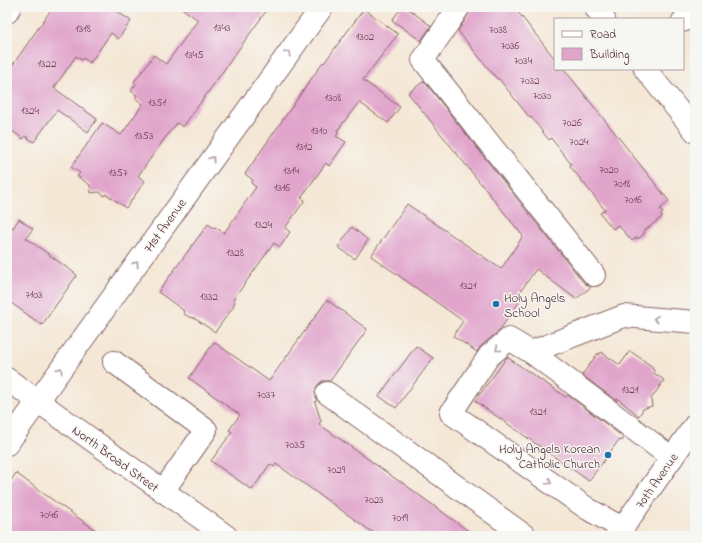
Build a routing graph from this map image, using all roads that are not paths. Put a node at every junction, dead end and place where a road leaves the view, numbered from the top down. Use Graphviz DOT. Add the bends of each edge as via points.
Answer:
graph roads {
  1 [pos="10,7"];
  2 [pos="322,7"];
  3 [pos="459,7"];
  4 [pos="595,7"];
  5 [pos="695,10"];
  6 [pos="7,12"];
  7 [pos="603,18"];
  8 [pos="684,20"];
  9 [pos="646,70"];
  10 [pos="695,131"];
  11 [pos="594,275"];
  12 [pos="695,322"];
  13 [pos="531,352"];
  14 [pos="114,362"];
  15 [pos="7,379"];
  16 [pos="327,393"];
  17 [pos="38,401"];
  18 [pos="695,425"];
  19 [pos="7,444"];
  20 [pos="672,458"];
  21 [pos="162,491"];
  22 [pos="625,532"];
  23 [pos="226,536"];
  24 [pos="525,536"];
  1 -- 6 [label="street"];
  17 -- 2 [label="street, 71st Avenue, one-way"];
  3 -- 11 [label="street" via="422,60"];
  4 -- 7 [label="street"];
  5 -- 8 [label="street"];
  9 -- 10 [label="street"];
  12 -- 13 [label="street, one-way" via="624,316"];
  13 -- 20 [label="street"];
  13 -- 22 [label="street, one-way" via="509,339 489,356 451,412 588,509"];
  14 -- 21 [label="street" via="206,430"];
  15 -- 17 [label="street, North Broad Street"];
  16 -- 24 [label="street"];
  17 -- 19 [label="street, 71st Avenue"];
  17 -- 21 [label="street, North Broad Street"];
  18 -- 20 [label="street, 70th Avenue"];
  20 -- 22 [label="street, 70th Avenue"];
  21 -- 23 [label="street, North Broad Street"];
}
